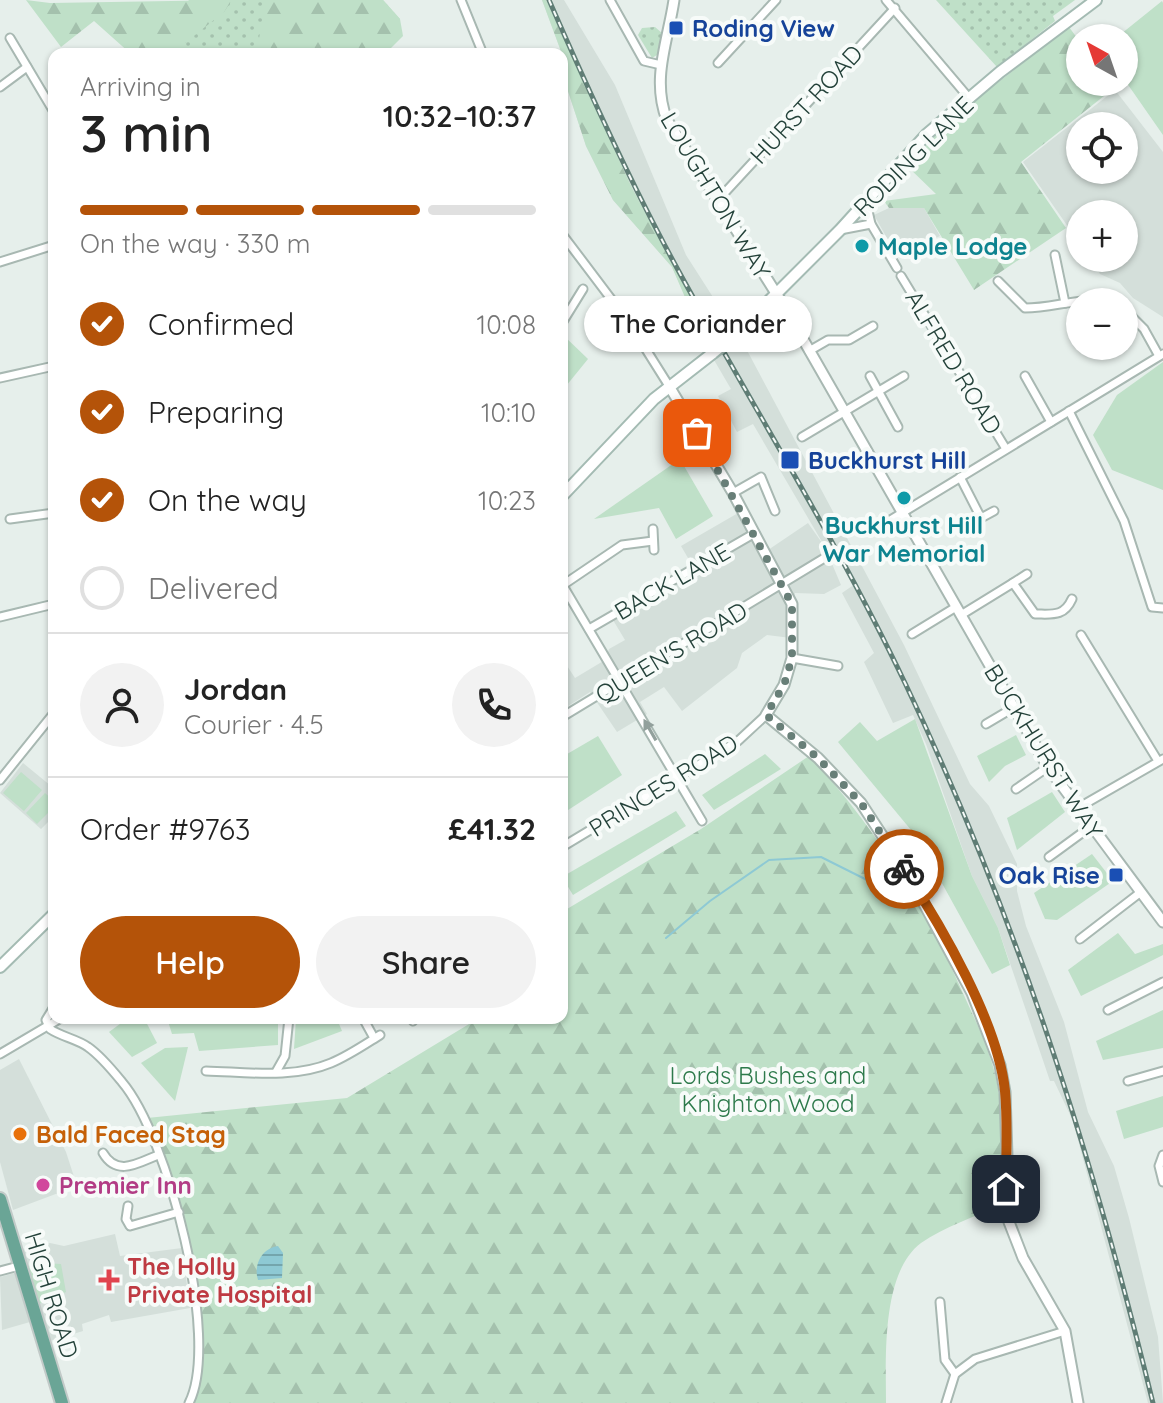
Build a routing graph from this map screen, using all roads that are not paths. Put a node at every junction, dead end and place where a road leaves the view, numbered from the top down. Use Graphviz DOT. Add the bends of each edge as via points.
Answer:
graph roads {
  1 [pos="461,0"];
  2 [pos="610,0"];
  3 [pos="674,0"];
  4 [pos="776,0"];
  5 [pos="886,0"];
  6 [pos="1096,0"];
  7 [pos="895,8"];
  8 [pos="10,38"];
  9 [pos="481,48"];
  10 [pos="718,63"];
  11 [pos="661,65"];
  12 [pos="27,67"];
  13 [pos="0,87"];
  14 [pos="969,98"];
  15 [pos="48,102"];
  16 [pos="718,200"];
  17 [pos="866,202"];
  18 [pos="871,224"];
  19 [pos="840,230"];
  20 [pos="568,242"];
  21 [pos="48,247"];
  22 [pos="1055,255"];
  23 [pos="0,262"];
  24 [pos="897,268"];
  25 [pos="901,276"];
  26 [pos="998,281"];
  27 [pos="583,289"];
  28 [pos="1017,290"];
  29 [pos="776,293"];
  30 [pos="1009,295"];
  31 [pos="1065,303"];
  32 [pos="568,313"];
  33 [pos="1138,323"];
  34 [pos="873,326"];
  35 [pos="849,340"];
  36 [pos="852,350"];
  37 [pos="809,351"];
  38 [pos="1161,355"];
  39 [pos="48,367"];
  40 [pos="870,376"];
  41 [pos="904,376"];
  42 [pos="1025,376"];
  43 [pos="0,378"];
  44 [pos="669,386"];
  45 [pos="878,393"];
  46 [pos="1069,411"];
  47 [pos="844,412"];
  48 [pos="1051,422"];
  49 [pos="898,427"];
  50 [pos="812,444"];
  51 [pos="1006,449"];
  52 [pos="960,477"];
  53 [pos="568,490"];
  54 [pos="733,493"];
  55 [pos="775,511"];
  56 [pos="994,511"];
  57 [pos="902,513"];
  58 [pos="48,514"];
  59 [pos="981,518"];
  60 [pos="10,519"];
  61 [pos="967,526"];
  62 [pos="653,529"];
  63 [pos="874,530"];
  64 [pos="755,533"];
  65 [pos="653,541"];
  66 [pos="654,550"];
  67 [pos="823,559"];
  68 [pos="1027,574"];
  69 [pos="568,580"];
  70 [pos="1013,583"];
  71 [pos="782,586"];
  72 [pos="568,594"];
  73 [pos="1072,599"];
  74 [pos="48,605"];
  75 [pos="1163,608"];
  76 [pos="958,611"];
  77 [pos="0,617"];
  78 [pos="589,629"];
  79 [pos="912,634"];
  80 [pos="1081,635"];
  81 [pos="792,658"];
  82 [pos="838,666"];
  83 [pos="623,682"];
  84 [pos="1013,708"];
  85 [pos="568,714"];
  86 [pos="766,715"];
  87 [pos="48,720"];
  88 [pos="986,724"];
  89 [pos="1161,761"];
  90 [pos="1048,767"];
  91 [pos="676,778"];
  92 [pos="0,780"];
  93 [pos="1016,789"];
  94 [pos="1076,809"];
  95 [pos="702,821"];
  96 [pos="1090,827"];
  97 [pos="568,843"];
  98 [pos="1049,857"];
  99 [pos="1141,892"];
  100 [pos="48,920"];
  101 [pos="1163,922"];
  102 [pos="1080,939"];
  103 [pos="0,967"];
  104 [pos="1163,982"];
  105 [pos="1108,1010"];
  106 [pos="48,1015"];
  107 [pos="51,1024"];
  108 [pos="288,1024"];
  109 [pos="367,1024"];
  110 [pos="48,1026"];
  111 [pos="0,1054"];
  112 [pos="206,1071"];
  113 [pos="1163,1071"];
  114 [pos="276,1072"];
  115 [pos="1128,1081"];
  116 [pos="103,1153"];
  117 [pos="158,1155"];
  118 [pos="1163,1155"];
  119 [pos="1163,1182"];
  120 [pos="0,1199"];
  121 [pos="128,1206"];
  122 [pos="179,1212"];
  123 [pos="19,1266"];
  124 [pos="0,1271"];
  125 [pos="940,1302"];
  126 [pos="1065,1331"];
  127 [pos="955,1374"];
  128 [pos="62,1403"];
  129 [pos="189,1403"];
  130 [pos="946,1403"];
  131 [pos="1078,1403"];
  1 -- 9 [label="street"];
  2 -- 11 [label="street" via="644,61"];
  3 -- 11 [label="street, LOUGHTON WAY"];
  4 -- 10 [label="street"];
  5 -- 7 [label="street"];
  6 -- 14 [label="main road, RODING LANE"];
  7 -- 14 [label="street"];
  7 -- 16 [label="street, HURST ROAD"];
  8 -- 12 [label="street"];
  11 -- 16 [label="street, LOUGHTON WAY" via="661,103 667,120"];
  12 -- 13 [label="street"];
  12 -- 15 [label="street"];
  14 -- 17 [label="main road, RODING LANE" via="927,134"];
  16 -- 29 [label="street, LOUGHTON WAY"];
  17 -- 18 [label="street, ALFRED ROAD"];
  17 -- 19 [label="main road, RODING LANE"];
  18 -- 19 [label="street"];
  18 -- 24 [label="street, ALFRED ROAD"];
  19 -- 29 [label="main road, RODING LANE"];
  20 -- 44 [label="street"];
  21 -- 23 [label="street"];
  22 -- 31 [label="street"];
  25 -- 51 [label="street, ALFRED ROAD"];
  26 -- 30 [label="street"];
  27 -- 32 [label="street"];
  28 -- 30 [label="street"];
  29 -- 37 [label="street, LOUGHTON WAY"];
  29 -- 44 [label="main road, RODING LANE, bridge" via="735,335"];
  30 -- 31 [label="street" via="1025,308"];
  33 -- 38 [label="street"];
  34 -- 35 [label="street"];
  35 -- 36 [label="street"];
  35 -- 37 [label="street" via="828,340"];
  37 -- 47 [label="street, LOUGHTON WAY"];
  38 -- 46 [label="street"];
  39 -- 43 [label="street"];
  40 -- 45 [label="street"];
  41 -- 45 [label="street"];
  42 -- 48 [label="street"];
  44 -- 53 [label="main road, RODING LANE"];
  44 -- 54 [label="street, PRINCES ROAD"];
  45 -- 47 [label="street"];
  45 -- 49 [label="street"];
  46 -- 48 [label="street"];
  46 -- 75 [label="street" via="1124,521 1152,607"];
  47 -- 50 [label="street" via="804,436"];
  47 -- 57 [label="street, BUCKHURST WAY"];
  48 -- 51 [label="street"];
  51 -- 52 [label="street"];
  52 -- 57 [label="street"];
  52 -- 59 [label="street"];
  54 -- 55 [label="street" via="761,477"];
  54 -- 64 [label="street, PRINCES ROAD"];
  56 -- 59 [label="street"];
  57 -- 63 [label="street"];
  57 -- 76 [label="street, BUCKHURST WAY"];
  58 -- 60 [label="street"];
  59 -- 61 [label="street"];
  62 -- 65 [label="street"];
  64 -- 71 [label="street, PRINCES ROAD"];
  64 -- 78 [label="street, BACK LANE"];
  65 -- 66 [label="street"];
  65 -- 69 [label="street" via="622,545"];
  67 -- 71 [label="street, QUEEN'S ROAD"];
  68 -- 70 [label="street"];
  70 -- 73 [label="street" via="1035,614 1057,615"];
  70 -- 76 [label="street"];
  71 -- 81 [label="street, PRINCES ROAD" via="792,604"];
  71 -- 83 [label="street, QUEEN'S ROAD"];
  72 -- 78 [label="street"];
  74 -- 77 [label="street"];
  76 -- 79 [label="street"];
  76 -- 84 [label="street, BUCKHURST WAY"];
  78 -- 83 [label="street"];
  80 -- 89 [label="street"];
  81 -- 82 [label="street"];
  81 -- 86 [label="street, PRINCES ROAD"];
  83 -- 85 [label="street, QUEEN'S ROAD"];
  91 -- 83 [label="street, one-way"];
  84 -- 88 [label="street"];
  84 -- 90 [label="street, BUCKHURST WAY"];
  86 -- 91 [label="street, PRINCES ROAD" via="738,741"];
  86 -- 126 [label="street" via="861,803 959,965 1000,1065 1009,1222"];
  87 -- 92 [label="street"];
  89 -- 94 [label="street"];
  90 -- 93 [label="street"];
  90 -- 94 [label="street, BUCKHURST WAY"];
  91 -- 95 [label="street"];
  91 -- 97 [label="street, PRINCES ROAD"];
  94 -- 96 [label="street, BUCKHURST WAY"];
  96 -- 98 [label="street"];
  96 -- 99 [label="street, BUCKHURST WAY"];
  99 -- 101 [label="street, BUCKHURST WAY"];
  99 -- 102 [label="street"];
  100 -- 103 [label="main road"];
  104 -- 105 [label="street"];
  106 -- 110 [label="street"];
  107 -- 110 [label="street"];
  108 -- 114 [label="street" via="285,1056"];
  109 -- 114 [label="street" via="377,1037 329,1064"];
  110 -- 111 [label="street"];
  110 -- 117 [label="street" via="88,1047 123,1083"];
  112 -- 114 [label="street"];
  113 -- 115 [label="street"];
  116 -- 117 [label="street" via="113,1166 122,1168"];
  117 -- 122 [label="street"];
  118 -- 119 [label="street"];
  120 -- 123 [label="main road, HIGH ROAD"];
  121 -- 122 [label="street" via="130,1226"];
  122 -- 129 [label="street" via="197,1330 197,1379"];
  123 -- 124 [label="street"];
  123 -- 128 [label="main road, HIGH ROAD"];
  125 -- 127 [label="street" via="945,1360"];
  126 -- 127 [label="street" via="975,1359"];
  126 -- 131 [label="street"];
  127 -- 130 [label="street"];
}
